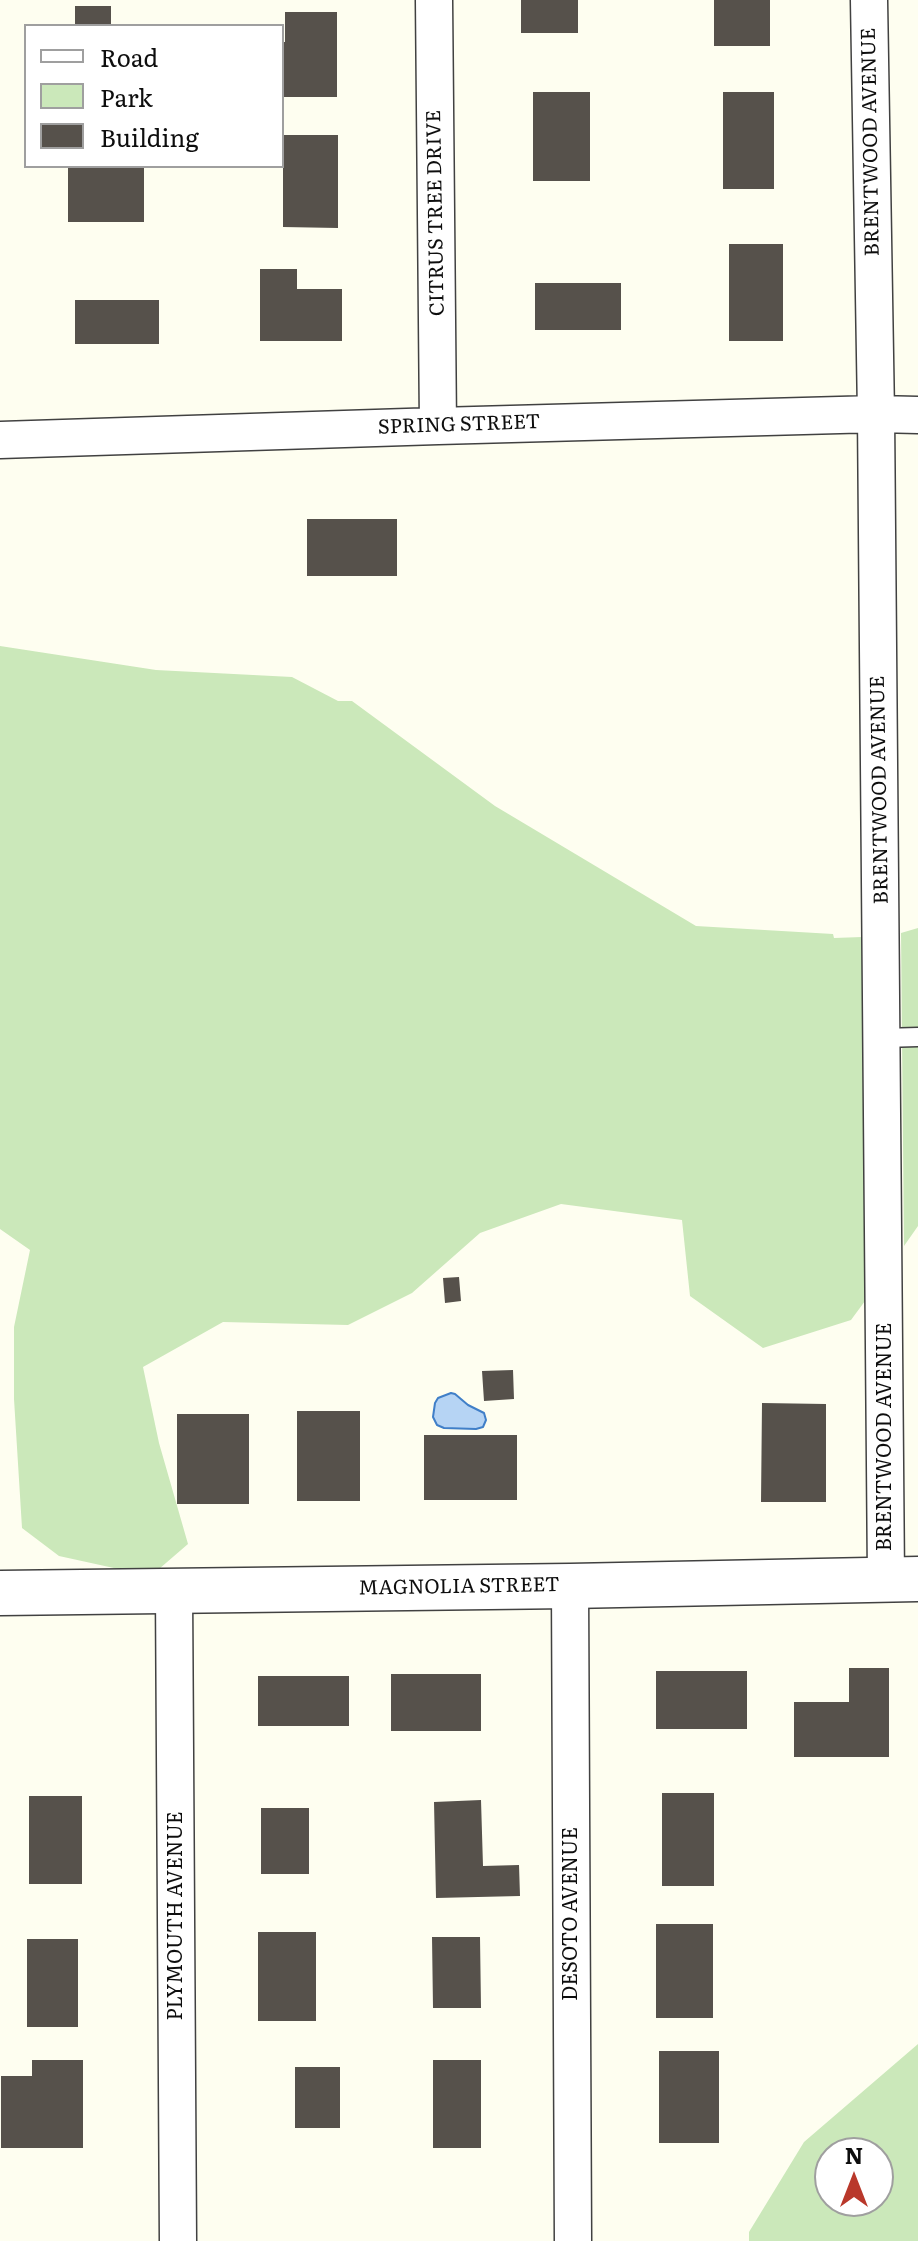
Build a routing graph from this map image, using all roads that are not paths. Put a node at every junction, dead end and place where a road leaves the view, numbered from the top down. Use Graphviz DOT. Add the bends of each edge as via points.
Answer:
graph roads {
  1 [pos="434,0"];
  2 [pos="869,0"];
  3 [pos="876,414"];
  4 [pos="918,415"];
  5 [pos="438,426"];
  6 [pos="0,440"];
  7 [pos="918,1037"];
  8 [pos="883,1038"];
  9 [pos="902,1579"];
  10 [pos="570,1586"];
  11 [pos="174,1591"];
  12 [pos="0,1593"];
  13 [pos="178,2241"];
  14 [pos="573,2241"];
  1 -- 5 [label="street, CITRUS TREE DRIVE"];
  2 -- 3 [label="street, BRENTWOOD AVENUE"];
  3 -- 4 [label="street, SPRING STREET"];
  3 -- 5 [label="street, SPRING STREET"];
  3 -- 8 [label="street, BRENTWOOD AVENUE"];
  5 -- 6 [label="street, SPRING STREET"];
  7 -- 8 [label="lane"];
  8 -- 9 [label="street, BRENTWOOD AVENUE"];
  9 -- 10 [label="street, MAGNOLIA STREET"];
  10 -- 11 [label="street, MAGNOLIA STREET"];
  10 -- 14 [label="street, DESOTO AVENUE"];
  11 -- 12 [label="street, MAGNOLIA STREET"];
  11 -- 13 [label="street, PLYMOUTH AVENUE"];
}
